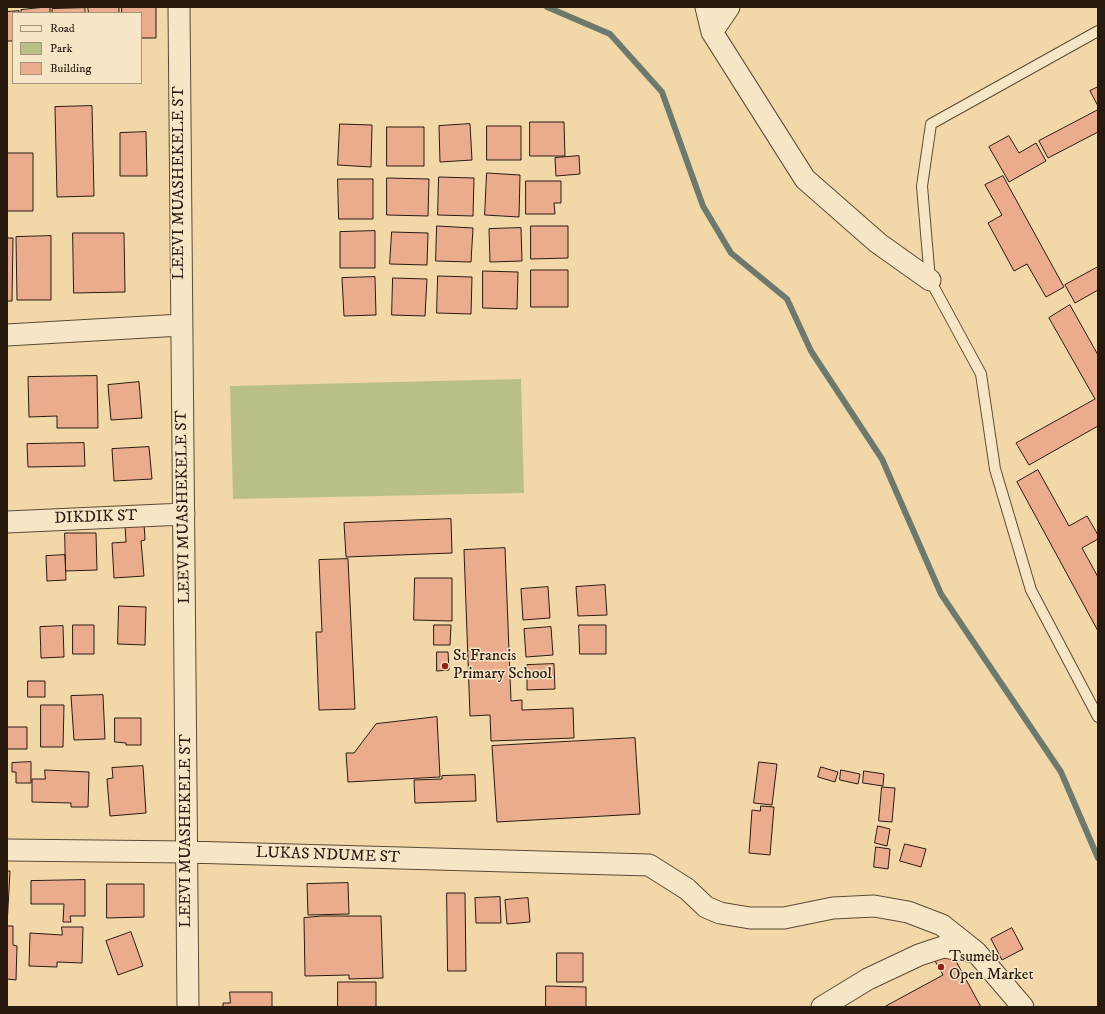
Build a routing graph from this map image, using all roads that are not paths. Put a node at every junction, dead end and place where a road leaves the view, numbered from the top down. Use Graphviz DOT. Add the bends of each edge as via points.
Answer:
graph roads {
  1 [pos="179,7"];
  2 [pos="706,7"];
  3 [pos="729,7"];
  4 [pos="1098,31"];
  5 [pos="712,32"];
  6 [pos="930,280"];
  7 [pos="182,325"];
  8 [pos="7,335"];
  9 [pos="184,514"];
  10 [pos="7,522"];
  11 [pos="1098,717"];
  12 [pos="7,850"];
  13 [pos="187,852"];
  14 [pos="976,952"];
  15 [pos="188,1007"];
  16 [pos="822,1007"];
  17 [pos="1023,1007"];
  1 -- 7 [label="street, LEEVI MUASHEKELE ST"];
  2 -- 5 [label="street"];
  3 -- 5 [label="street"];
  4 -- 6 [label="lane" via="931,124 922,186"];
  5 -- 6 [label="street" via="806,179 878,243"];
  6 -- 11 [label="lane" via="981,374 995,469 1031,590"];
  7 -- 8 [label="street"];
  7 -- 9 [label="street, LEEVI MUASHEKELE ST"];
  9 -- 10 [label="street, DIKDIK ST"];
  9 -- 13 [label="street, LEEVI MUASHEKELE ST"];
  12 -- 13 [label="street, LUKAS NDUME ST"];
  13 -- 14 [label="street, LUKAS NDUME ST" via="649,865 687,889 706,907 720,913 750,918 784,918 833,908 874,906 908,912 942,925"];
  13 -- 15 [label="street, LEEVI MUASHEKELE ST"];
  14 -- 16 [label="street" via="943,947 931,951 868,979"];
  14 -- 17 [label="street"];
}
